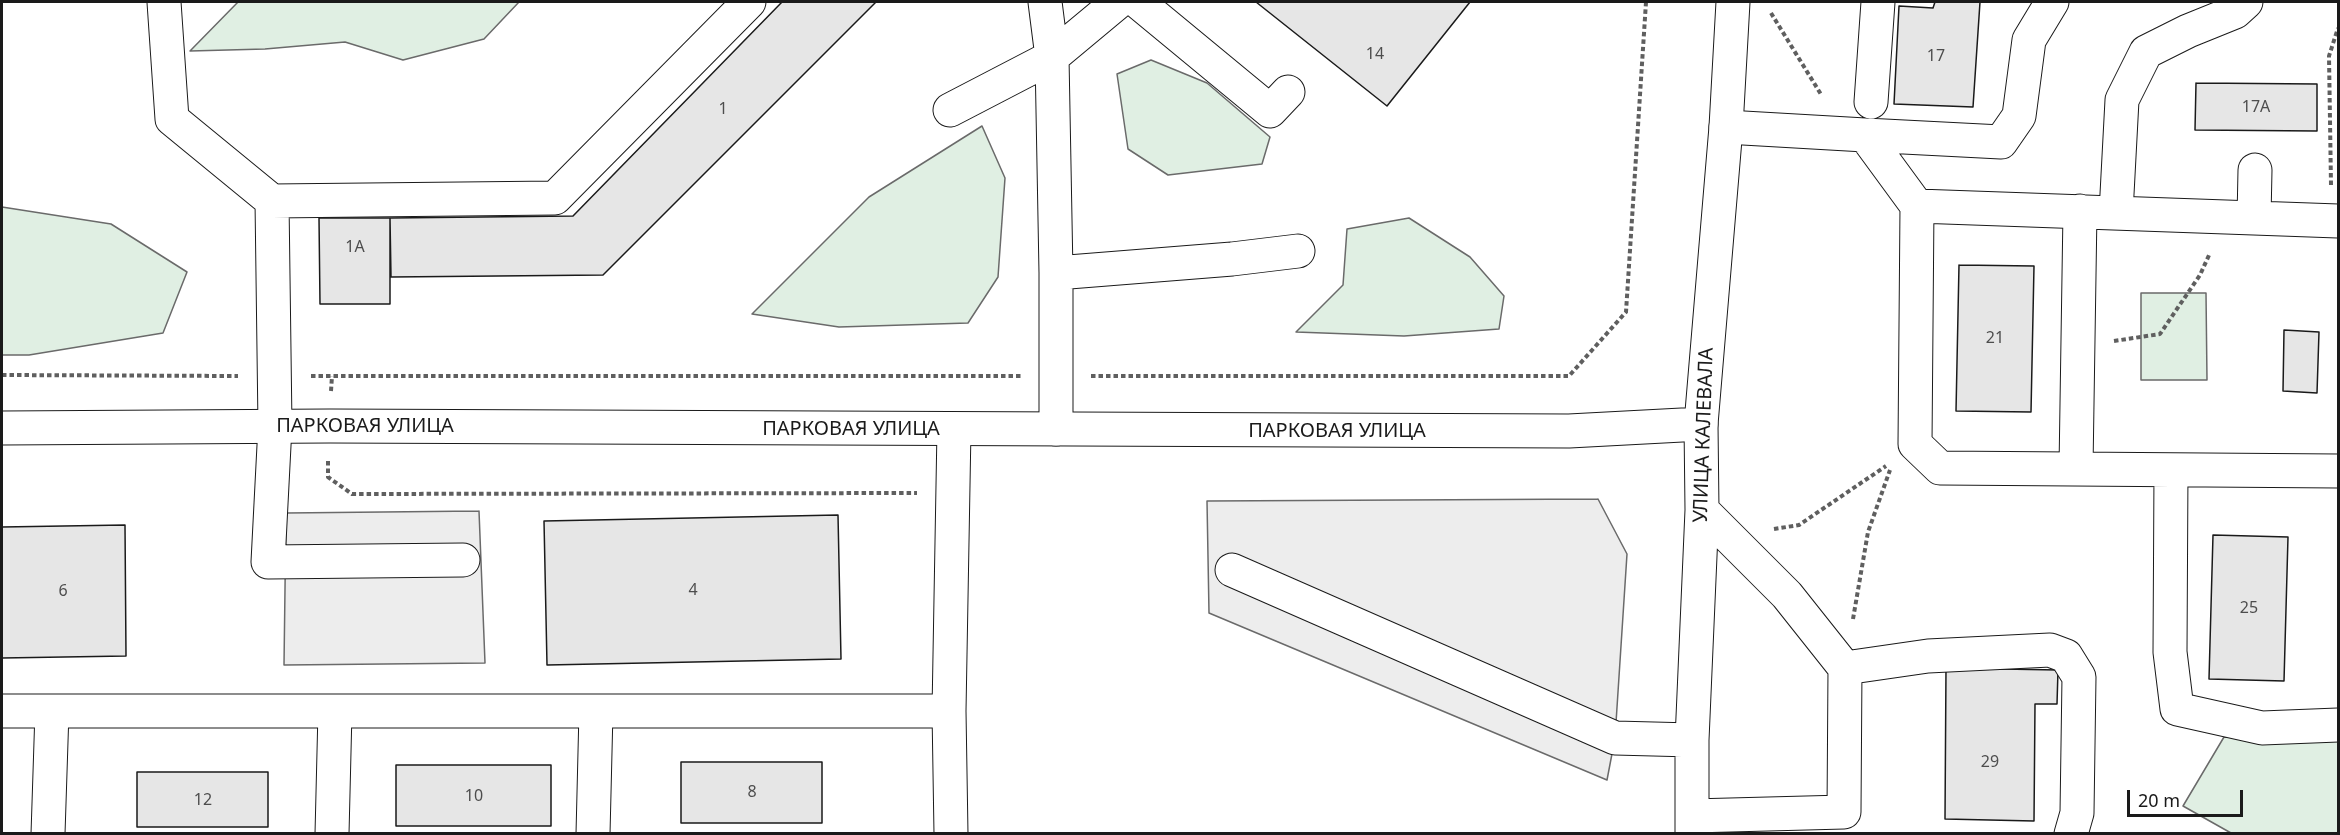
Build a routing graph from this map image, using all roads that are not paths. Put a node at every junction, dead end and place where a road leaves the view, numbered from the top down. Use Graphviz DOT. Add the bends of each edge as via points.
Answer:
graph roads {
  1 [pos="164,2"];
  2 [pos="749,2"];
  3 [pos="1045,2"];
  4 [pos="1118,2"];
  5 [pos="1138,2"];
  6 [pos="1733,2"];
  7 [pos="1878,2"];
  8 [pos="2052,2"];
  9 [pos="2246,2"];
  10 [pos="1052,57"];
  11 [pos="1288,92"];
  12 [pos="1871,102"];
  13 [pos="950,110"];
  14 [pos="1726,127"];
  15 [pos="1855,134"];
  16 [pos="2255,170"];
  17 [pos="272,201"];
  18 [pos="1917,206"];
  19 [pos="2080,211"];
  20 [pos="2116,213"];
  21 [pos="2239,217"];
  22 [pos="2335,220"];
  23 [pos="1298,251"];
  24 [pos="1056,273"];
  25 [pos="1701,424"];
  26 [pos="275,426"];
  27 [pos="2,428"];
  28 [pos="954,429"];
  29 [pos="1056,429"];
  30 [pos="2076,468"];
  31 [pos="2171,470"];
  32 [pos="2338,471"];
  33 [pos="1702,510"];
  34 [pos="464,560"];
  35 [pos="1232,570"];
  36 [pos="1845,668"];
  37 [pos="2,711"];
  38 [pos="52,711"];
  39 [pos="335,711"];
  40 [pos="596,711"];
  41 [pos="949,711"];
  42 [pos="2338,725"];
  43 [pos="1692,740"];
  44 [pos="1852,823"];
  45 [pos="1692,825"];
  46 [pos="48,834"];
  47 [pos="332,834"];
  48 [pos="593,834"];
  49 [pos="951,834"];
  50 [pos="2071,834"];
  1 -- 17 [label="main road" via="172,119"];
  2 -- 17 [label="main road" via="555,198"];
  3 -- 10 [label="main road"];
  4 -- 10 [label="main road"];
  5 -- 11 [label="main road" via="1270,111"];
  6 -- 14 [label="main road, УЛИЦА КАЛЕВАЛА"];
  7 -- 12 [label="main road"];
  8 -- 15 [label="main road" via="2029,40 2019,116 2001,142"];
  9 -- 20 [label="main road" via="2235,12 2146,52 2122,100"];
  10 -- 13 [label="main road"];
  10 -- 24 [label="main road"];
  14 -- 15 [label="main road"];
  14 -- 25 [label="main road, УЛИЦА КАЛЕВАЛА"];
  15 -- 18 [label="main road"];
  16 -- 21 [label="main road"];
  17 -- 26 [label="main road"];
  18 -- 19 [label="main road"];
  18 -- 30 [label="main road" via="1916,444 1941,468"];
  19 -- 20 [label="main road"];
  19 -- 30 [label="main road"];
  20 -- 21 [label="main road"];
  21 -- 22 [label="main road"];
  23 -- 24 [label="main road"];
  24 -- 29 [label="main road"];
  25 -- 29 [label="main road, ПАРКОВАЯ УЛИЦА" via="1569,431"];
  25 -- 33 [label="main road, УЛИЦА КАЛЕВАЛА"];
  26 -- 27 [label="main road, ПАРКОВАЯ УЛИЦА"];
  26 -- 28 [label="main road, ПАРКОВАЯ УЛИЦА"];
  26 -- 34 [label="main road" via="268,562"];
  28 -- 29 [label="main road, ПАРКОВАЯ УЛИЦА"];
  28 -- 41 [label="main road"];
  30 -- 31 [label="main road"];
  31 -- 32 [label="main road"];
  31 -- 42 [label="main road" via="2170,652 2177,709 2262,728"];
  33 -- 36 [label="main road" via="1787,595"];
  33 -- 43 [label="main road, УЛИЦА КАЛЕВАЛА"];
  35 -- 43 [label="main road" via="1615,738"];
  36 -- 44 [label="main road"];
  36 -- 50 [label="main road" via="1928,656 2050,650 2066,656 2079,677 2077,813"];
  37 -- 38 [label="main road"];
  38 -- 39 [label="main road"];
  38 -- 46 [label="main road"];
  39 -- 40 [label="main road"];
  39 -- 47 [label="main road"];
  40 -- 41 [label="main road"];
  40 -- 48 [label="main road"];
  41 -- 49 [label="main road"];
  43 -- 45 [label="main road, УЛИЦА КАЛЕВАЛА"];
  44 -- 45 [label="main road"];
}
